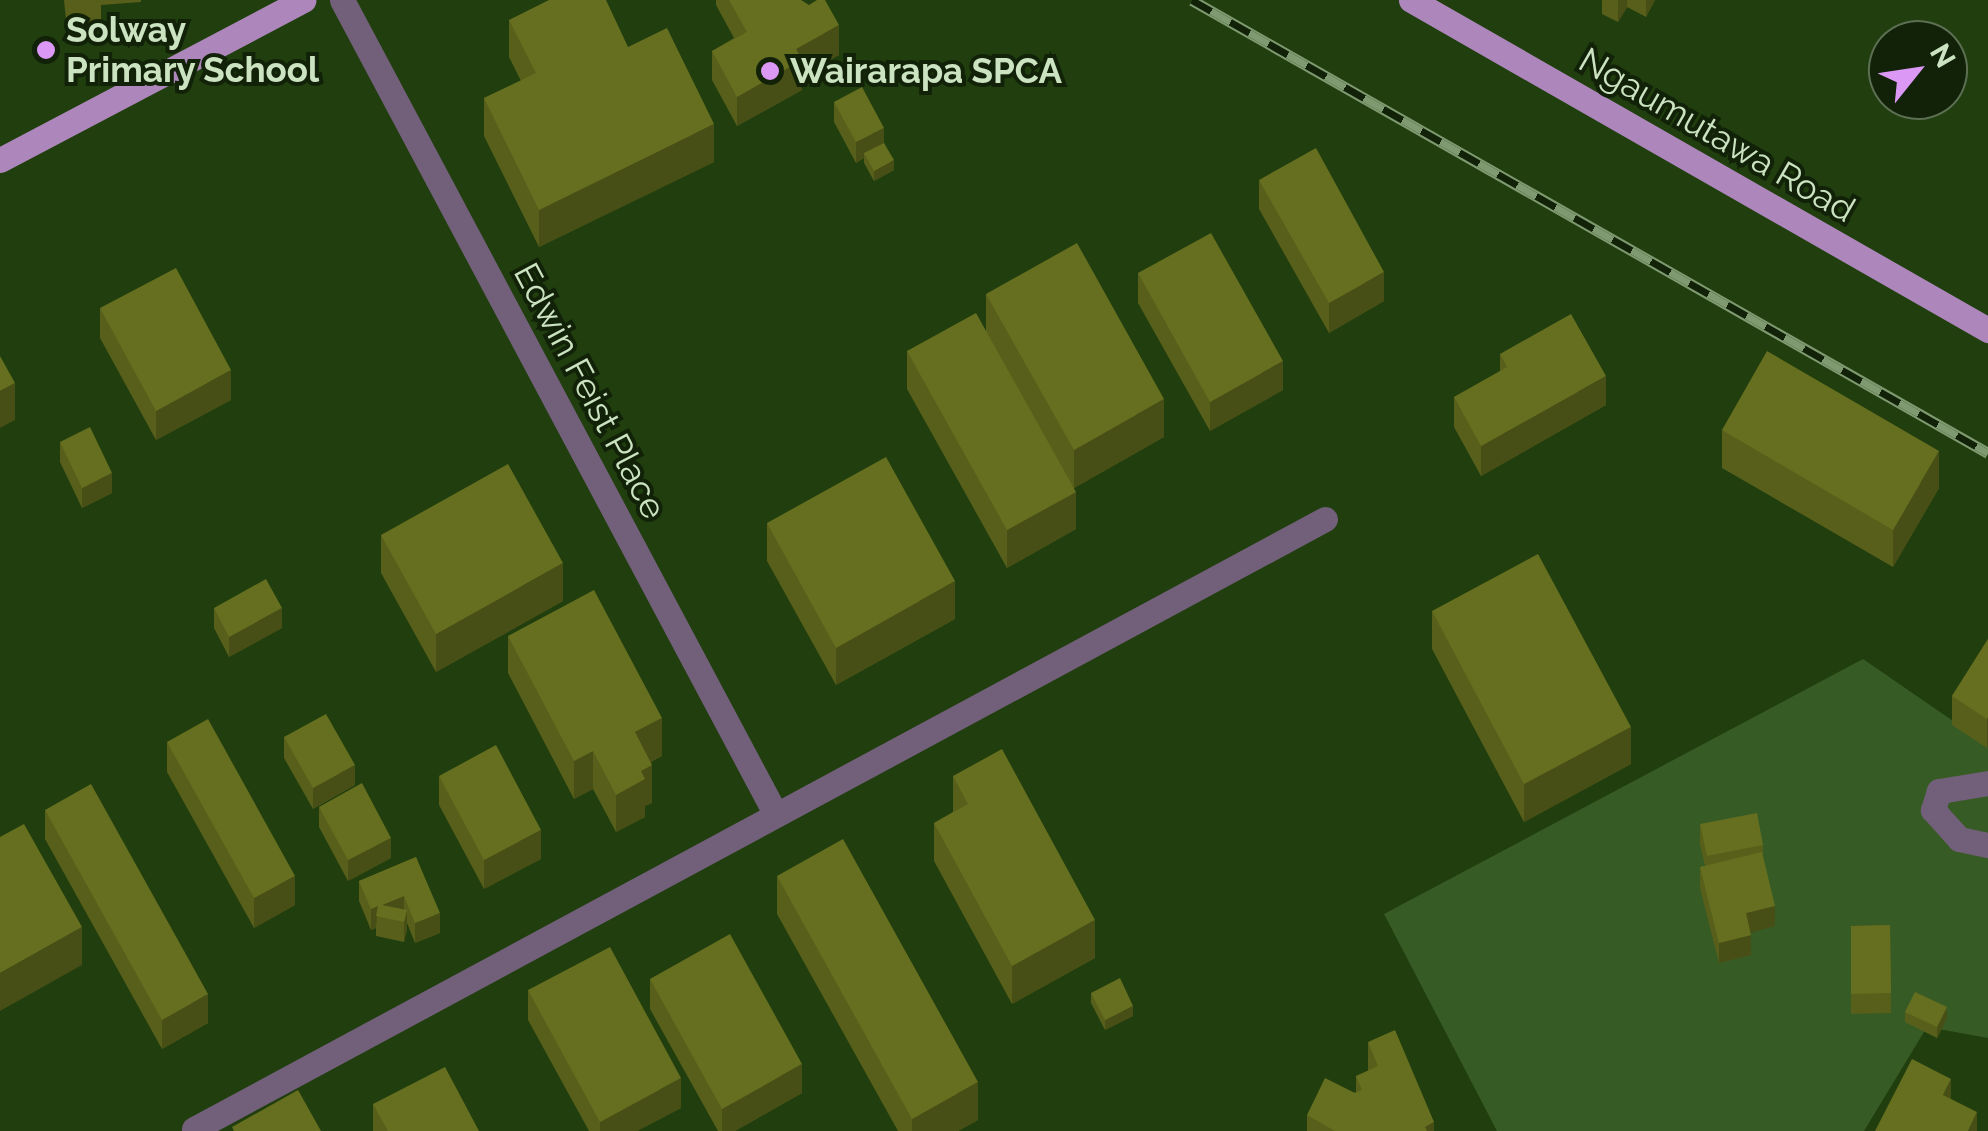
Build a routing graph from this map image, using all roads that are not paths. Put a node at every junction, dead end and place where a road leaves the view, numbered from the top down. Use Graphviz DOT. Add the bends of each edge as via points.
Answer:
graph roads {
  1 [pos="303,0"];
  2 [pos="342,0"];
  3 [pos="1411,0"];
  4 [pos="0,160"];
  5 [pos="1988,330"];
  6 [pos="1324,520"];
  7 [pos="1988,784"];
  8 [pos="776,816"];
  9 [pos="1988,845"];
  10 [pos="194,1128"];
  1 -- 4 [label="main road"];
  2 -- 8 [label="street, Edwin Feist Place"];
  3 -- 5 [label="main road, Ngaumutawa Road"];
  6 -- 8 [label="street"];
  7 -- 9 [label="street" via="1939,791 1934,810 1959,839"];
  8 -- 10 [label="street"];
}
